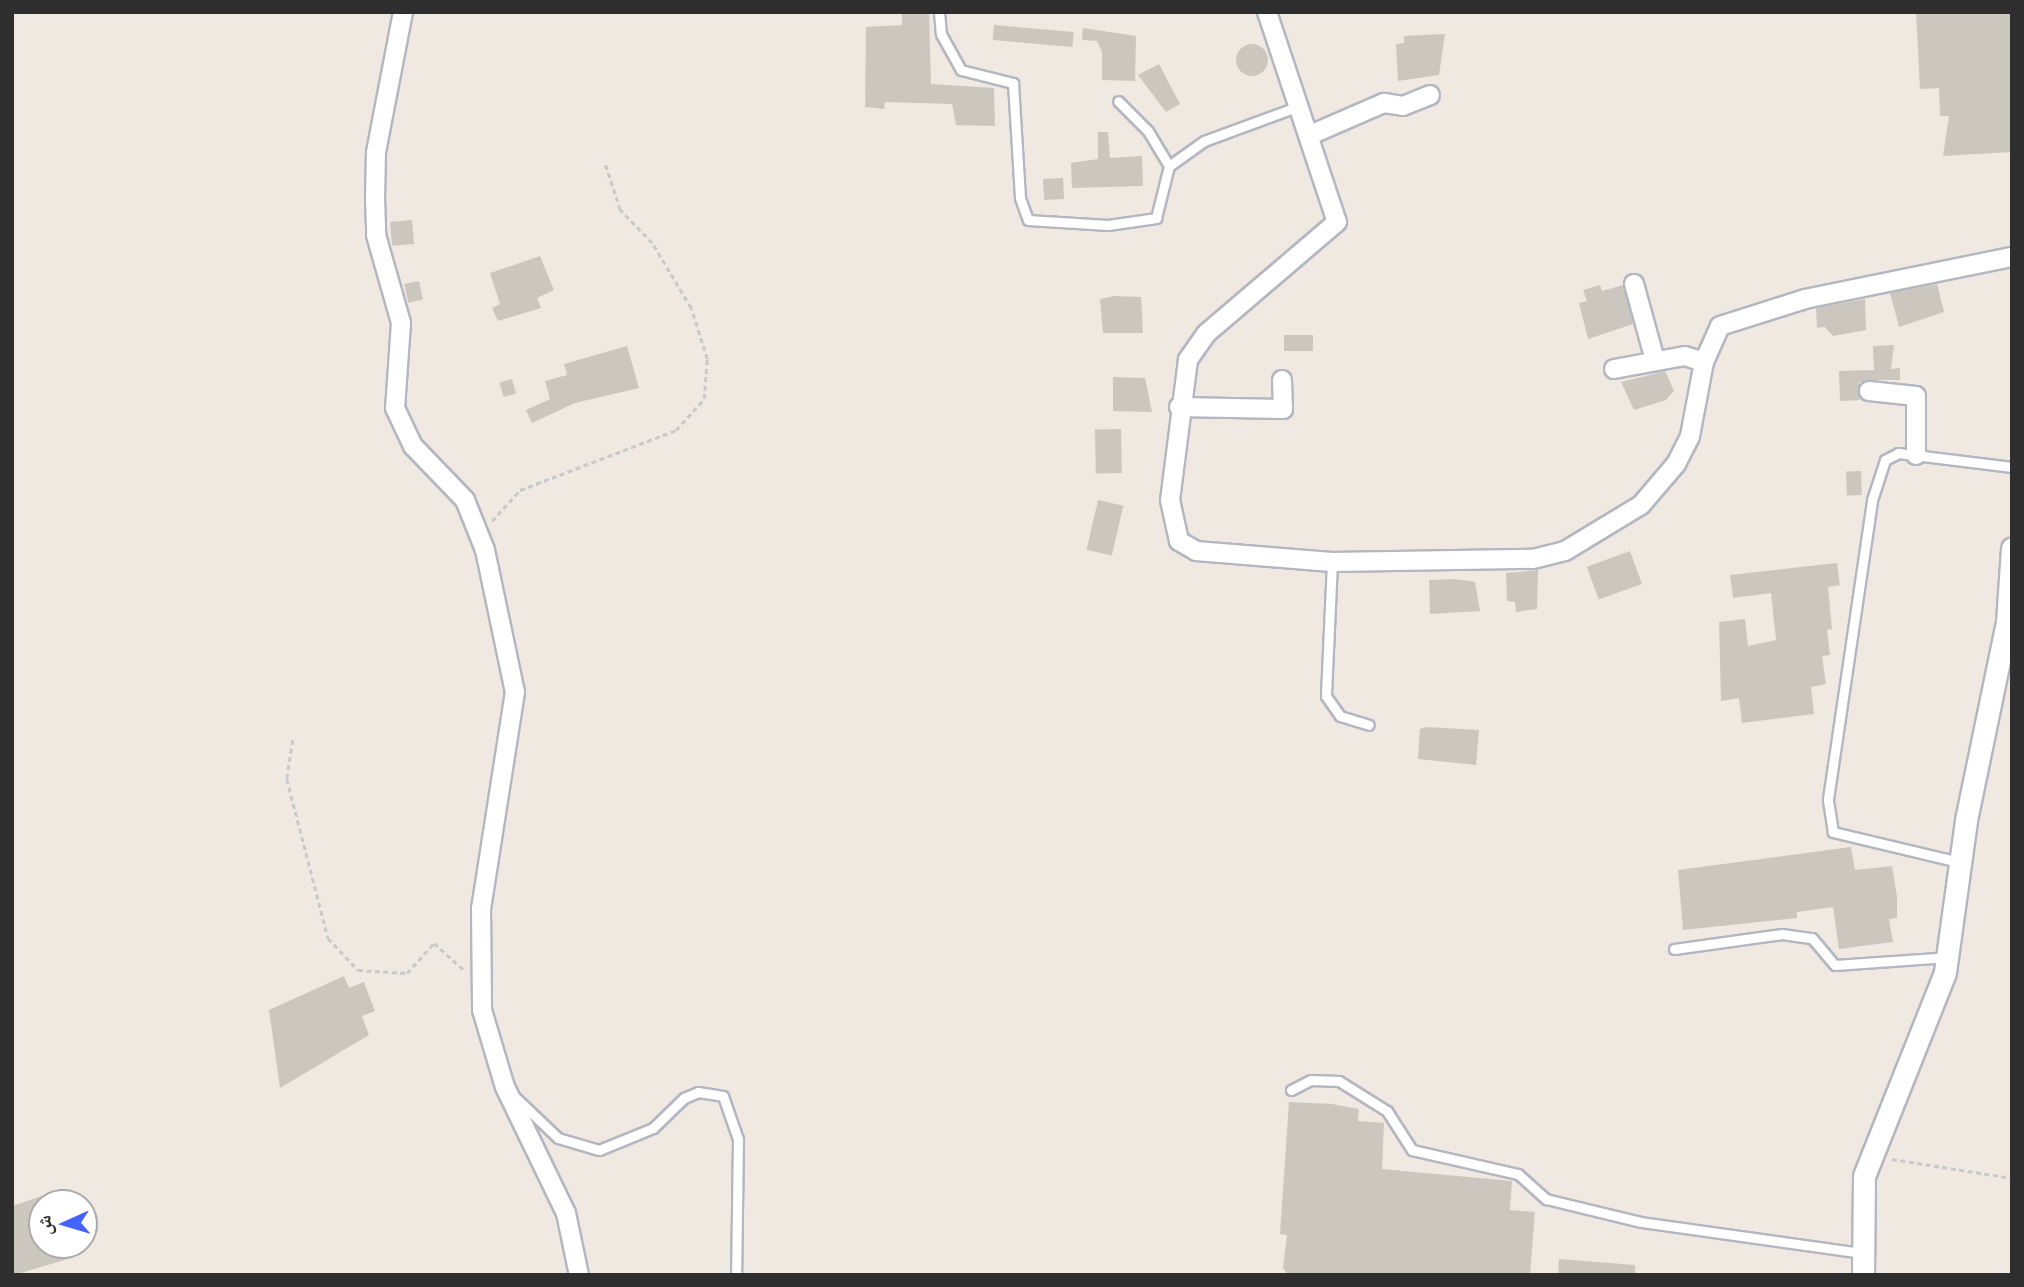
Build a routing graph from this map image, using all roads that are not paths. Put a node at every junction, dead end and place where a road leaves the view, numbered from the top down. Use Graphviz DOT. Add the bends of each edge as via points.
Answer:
graph roads {
  1 [pos="403,12"];
  2 [pos="939,12"];
  3 [pos="1267,12"];
  4 [pos="1430,95"];
  5 [pos="1118,101"];
  6 [pos="1299,106"];
  7 [pos="1310,135"];
  8 [pos="1169,166"];
  9 [pos="2012,257"];
  10 [pos="1634,285"];
  11 [pos="1655,359"];
  12 [pos="1704,362"];
  13 [pos="1614,369"];
  14 [pos="1282,380"];
  15 [pos="1869,391"];
  16 [pos="1179,407"];
  17 [pos="1916,455"];
  18 [pos="2012,467"];
  19 [pos="2012,548"];
  20 [pos="1332,562"];
  21 [pos="2011,584"];
  22 [pos="1369,725"];
  23 [pos="1959,862"];
  24 [pos="1674,949"];
  25 [pos="1948,957"];
  26 [pos="505,1087"];
  27 [pos="1291,1090"];
  28 [pos="1862,1253"];
  29 [pos="579,1275"];
  30 [pos="736,1275"];
  31 [pos="1863,1275"];
  1 -- 26 [label="street" via="376,152 376,235 401,323 395,408 413,446 465,500 476,528 515,692 481,908 479,984"];
  2 -- 8 [label="lane" via="950,56 961,70 1013,83 1020,198 1028,219 1108,225 1156,218"];
  3 -- 6 [label="street"];
  4 -- 7 [label="street" via="1403,106 1384,103"];
  5 -- 8 [label="lane" via="1148,131"];
  6 -- 7 [label="street"];
  6 -- 8 [label="lane" via="1204,141"];
  7 -- 16 [label="street" via="1337,222 1206,334 1188,360"];
  9 -- 12 [label="street" via="1745,315 1720,326"];
  10 -- 11 [label="street"];
  11 -- 12 [label="street" via="1685,356"];
  11 -- 13 [label="street"];
  12 -- 20 [label="street" via="1690,436 1676,464 1641,505 1597,535 1533,559"];
  14 -- 16 [label="street" via="1283,409"];
  15 -- 17 [label="street" via="1916,396"];
  16 -- 20 [label="street" via="1170,500 1179,541 1217,557"];
  17 -- 18 [label="lane"];
  17 -- 23 [label="lane" via="1885,460 1872,500 1828,822 1833,832 1852,840"];
  19 -- 21 [label="street"];
  20 -- 22 [label="lane" via="1326,696 1340,716"];
  21 -- 23 [label="street"];
  23 -- 25 [label="street"];
  24 -- 25 [label="lane" via="1782,934 1812,939 1835,965"];
  25 -- 28 [label="street" via="1927,1026 1871,1155 1860,1202"];
  26 -- 29 [label="street" via="566,1213"];
  26 -- 30 [label="lane" via="558,1138 599,1150 653,1128 691,1095 723,1096 738,1139"];
  27 -- 28 [label="lane" via="1311,1080 1339,1081 1387,1111 1412,1150 1518,1174 1546,1199 1641,1222"];
  28 -- 31 [label="street"];
}
